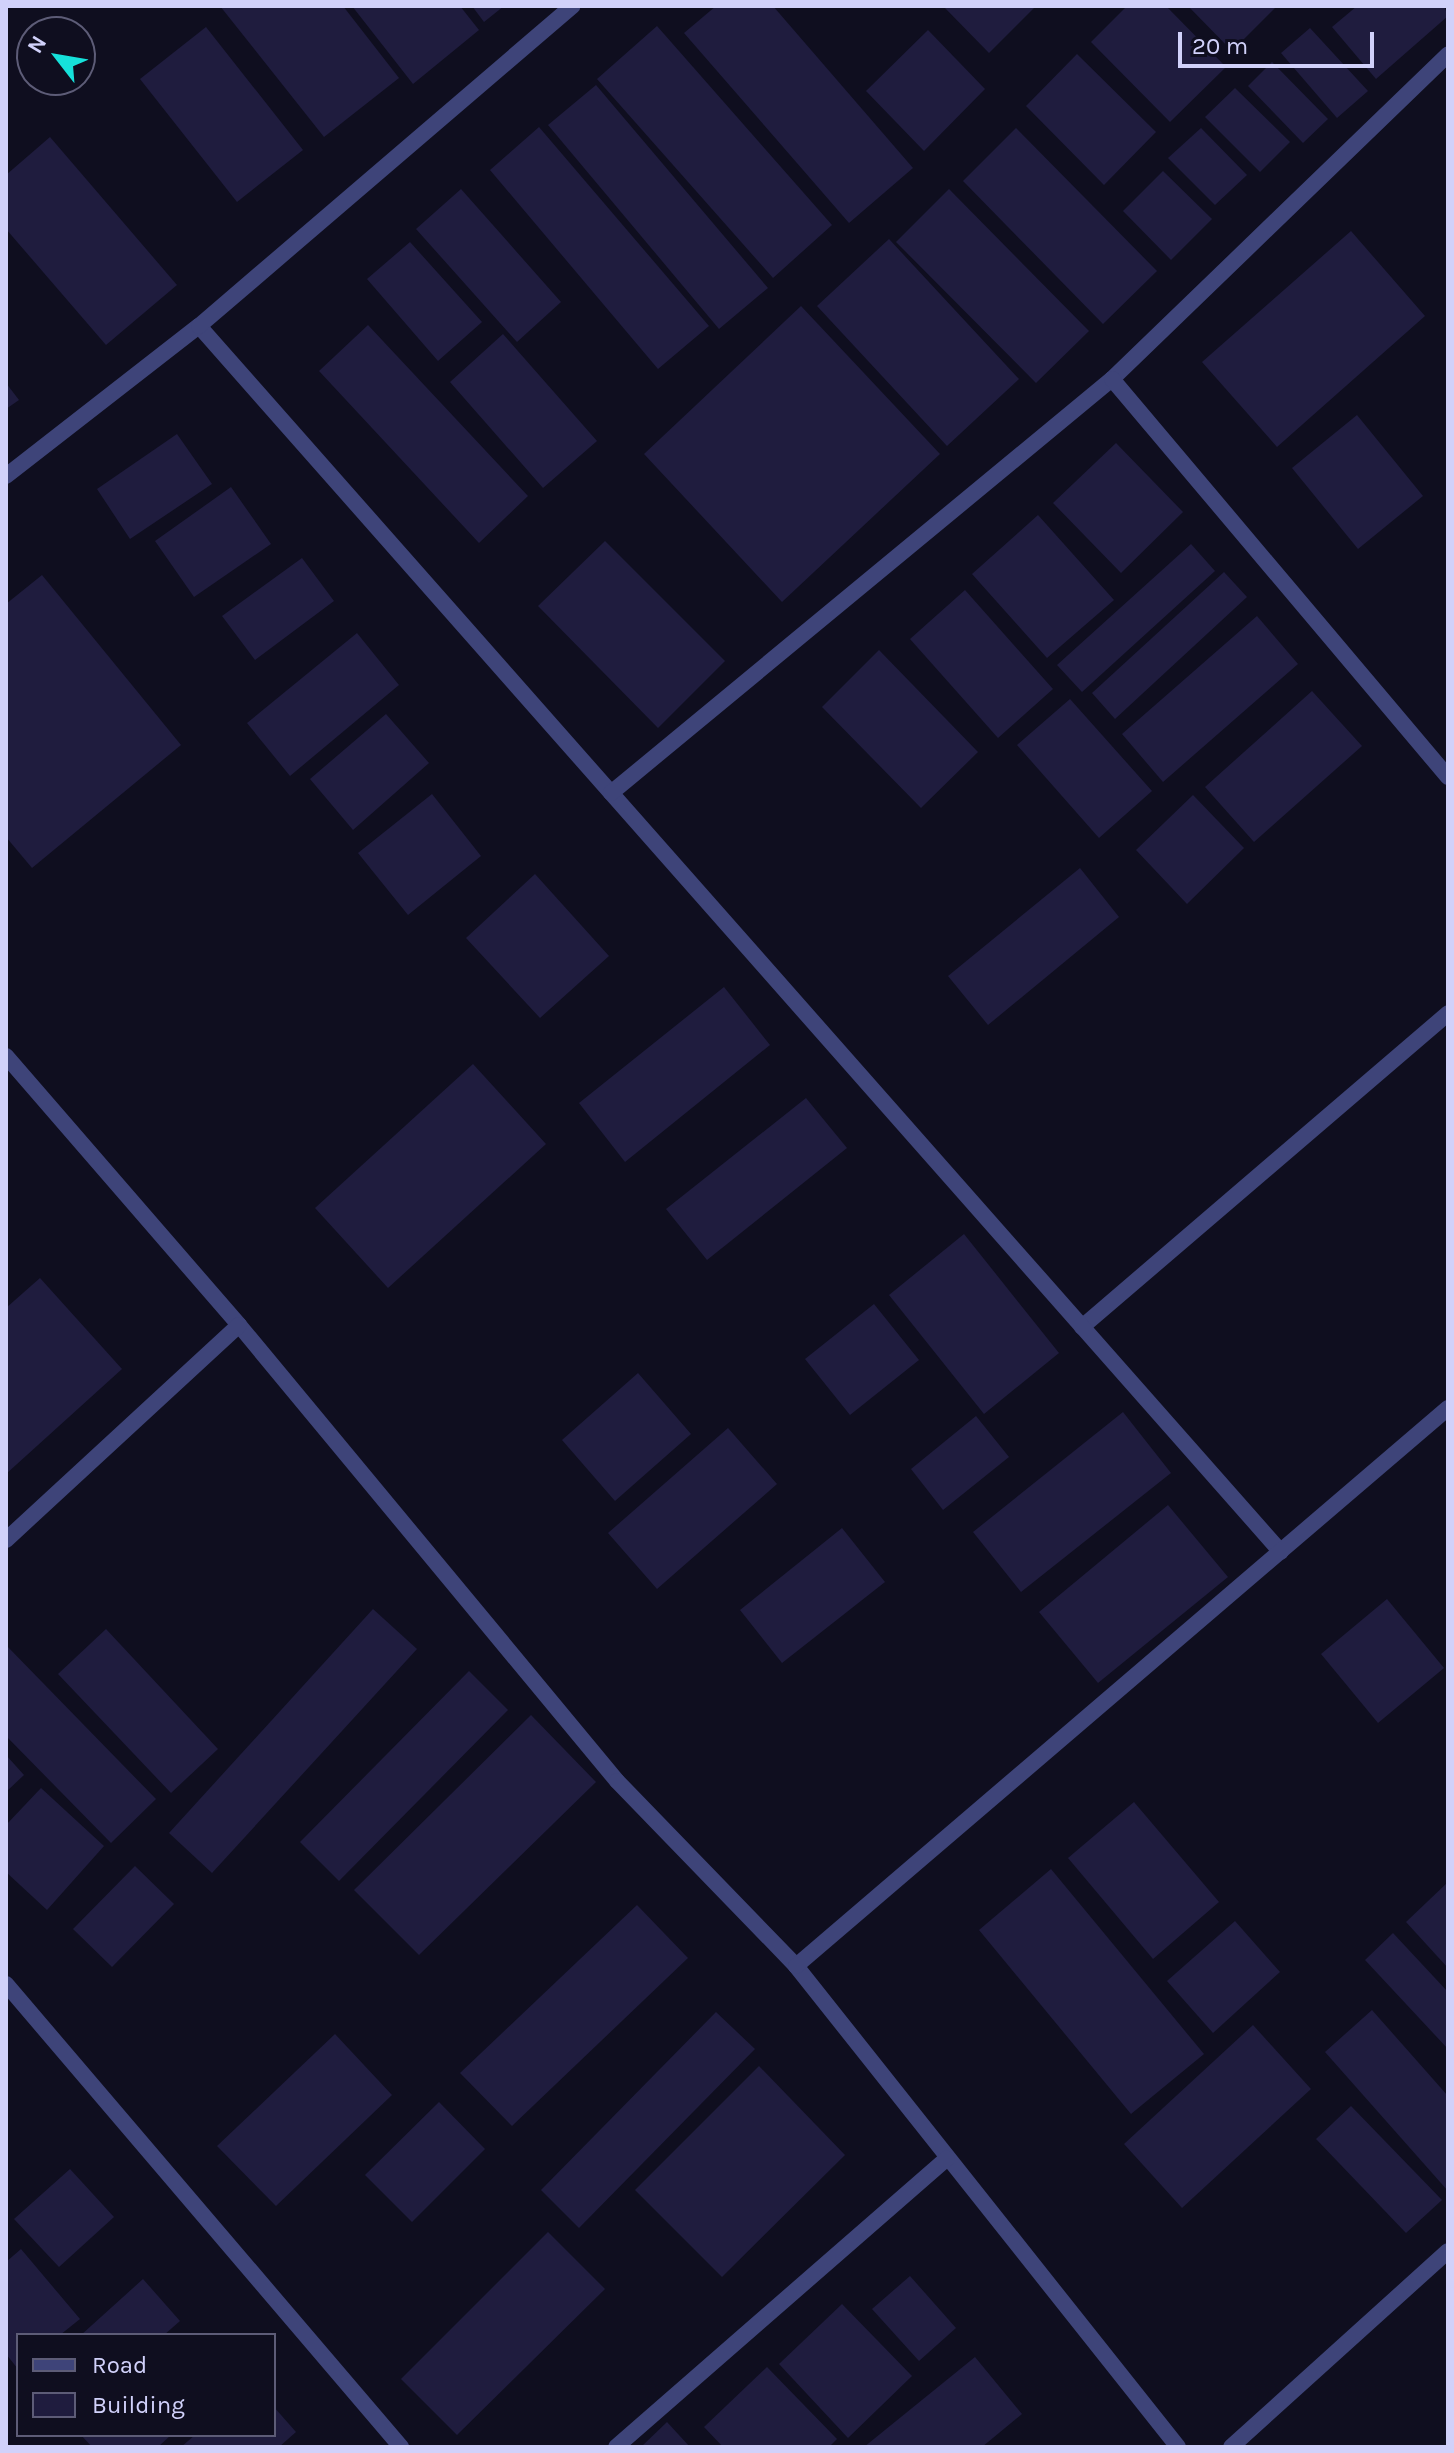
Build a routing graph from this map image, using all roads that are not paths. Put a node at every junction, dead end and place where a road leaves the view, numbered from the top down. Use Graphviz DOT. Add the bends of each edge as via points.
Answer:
graph roads {
  1 [pos="573,6"];
  2 [pos="1448,54"];
  3 [pos="199,326"];
  4 [pos="1112,379"];
  5 [pos="6,476"];
  6 [pos="1448,777"];
  7 [pos="611,793"];
  8 [pos="1448,1013"];
  9 [pos="6,1056"];
  10 [pos="239,1325"];
  11 [pos="1082,1327"];
  12 [pos="1448,1408"];
  13 [pos="6,1540"];
  14 [pos="1281,1552"];
  15 [pos="796,1966"];
  16 [pos="6,1984"];
  17 [pos="947,2158"];
  18 [pos="1448,2251"];
  19 [pos="401,2447"];
  20 [pos="616,2447"];
  21 [pos="1178,2447"];
  22 [pos="1231,2447"];
  1 -- 3 [label="street"];
  2 -- 4 [label="street"];
  3 -- 5 [label="street"];
  3 -- 7 [label="street"];
  4 -- 6 [label="street"];
  4 -- 7 [label="street"];
  7 -- 11 [label="street"];
  8 -- 11 [label="street"];
  9 -- 10 [label="street"];
  10 -- 13 [label="street"];
  10 -- 15 [label="street" via="617,1781"];
  11 -- 14 [label="street"];
  12 -- 14 [label="street"];
  14 -- 15 [label="street"];
  15 -- 17 [label="street"];
  16 -- 19 [label="street"];
  17 -- 20 [label="street"];
  17 -- 21 [label="street"];
  18 -- 22 [label="street"];
}
